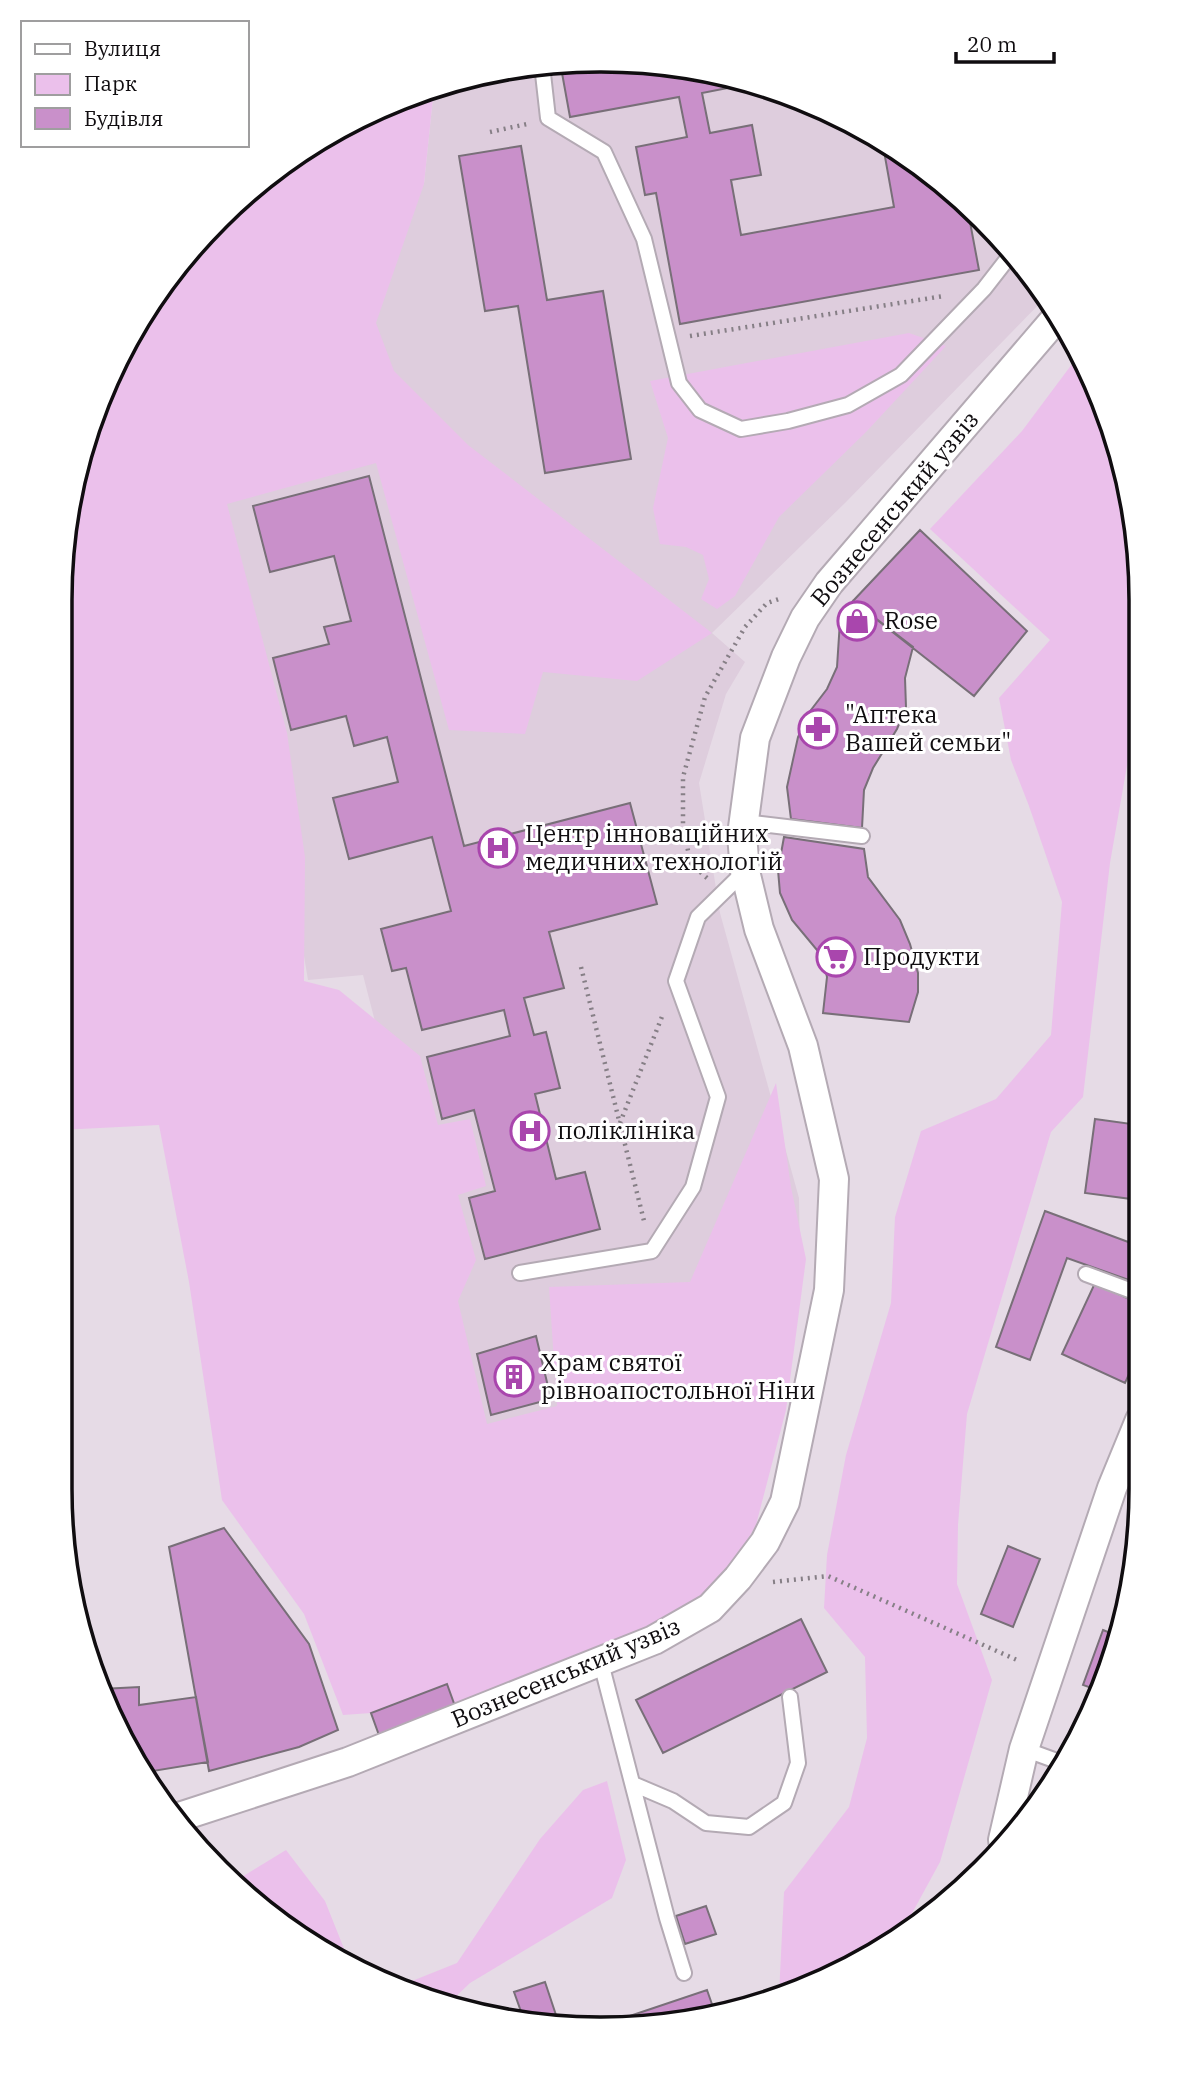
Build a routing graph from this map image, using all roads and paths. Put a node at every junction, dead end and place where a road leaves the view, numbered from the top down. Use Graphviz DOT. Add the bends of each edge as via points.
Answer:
graph roads {
  1 [pos="543,75"];
  2 [pos="548,118"];
  3 [pos="490,132"];
  4 [pos="1006,261"];
  5 [pos="984,289"];
  6 [pos="1051,324"];
  7 [pos="669,340"];
  8 [pos="829,583"];
  9 [pos="744,822"];
  10 [pos="862,836"];
  11 [pos="745,871"];
  12 [pos="724,892"];
  13 [pos="581,967"];
  14 [pos="676,981"];
  15 [pos="620,1125"];
  16 [pos="652,1251"];
  17 [pos="520,1273"];
  18 [pos="1086,1275"];
  19 [pos="1129,1290"];
  20 [pos="1129,1447"];
  21 [pos="770,1583"];
  22 [pos="1017,1660"];
  23 [pos="601,1663"];
  24 [pos="790,1696"];
  25 [pos="1024,1749"];
  26 [pos="1054,1760"];
  27 [pos="633,1784"];
  28 [pos="185,1815"];
  29 [pos="1006,1827"];
  30 [pos="684,1973"];
  1 -- 2 [label="lane"];
  2 -- 3 [label="path"];
  2 -- 7 [label="lane" via="604,152 644,239"];
  4 -- 5 [label="lane"];
  5 -- 7 [label="path"];
  5 -- 7 [label="lane" via="891,381 848,405 741,429 700,410 679,383"];
  6 -- 8 [label="street, Вознесенський узвіз"];
  8 -- 9 [label="street, Вознесенський узвіз" via="786,657 755,738"];
  8 -- 12 [label="path" via="767,603 746,626 705,697 683,777 683,828 691,864"];
  9 -- 10 [label="lane"];
  9 -- 11 [label="street, Вознесенський узвіз"];
  11 -- 12 [label="lane"];
  11 -- 23 [label="street, Вознесенський узвіз" via="759,929 803,1046 834,1179 829,1290 786,1502 765,1542 710,1608"];
  12 -- 14 [label="lane" via="698,917"];
  13 -- 15 [label="path"];
  14 -- 15 [label="path"];
  14 -- 16 [label="lane" via="718,1097 693,1187"];
  15 -- 16 [label="path"];
  16 -- 17 [label="lane"];
  18 -- 19 [label="lane"];
  20 -- 25 [label="street"];
  21 -- 22 [label="path" via="828,1576"];
  23 -- 27 [label="lane"];
  23 -- 28 [label="street, Вознесенський узвіз" via="348,1762"];
  24 -- 27 [label="lane" via="797,1763 784,1803 749,1827 706,1823 673,1801"];
  25 -- 26 [label="lane"];
  25 -- 29 [label="street"];
  27 -- 30 [label="lane"];
}
